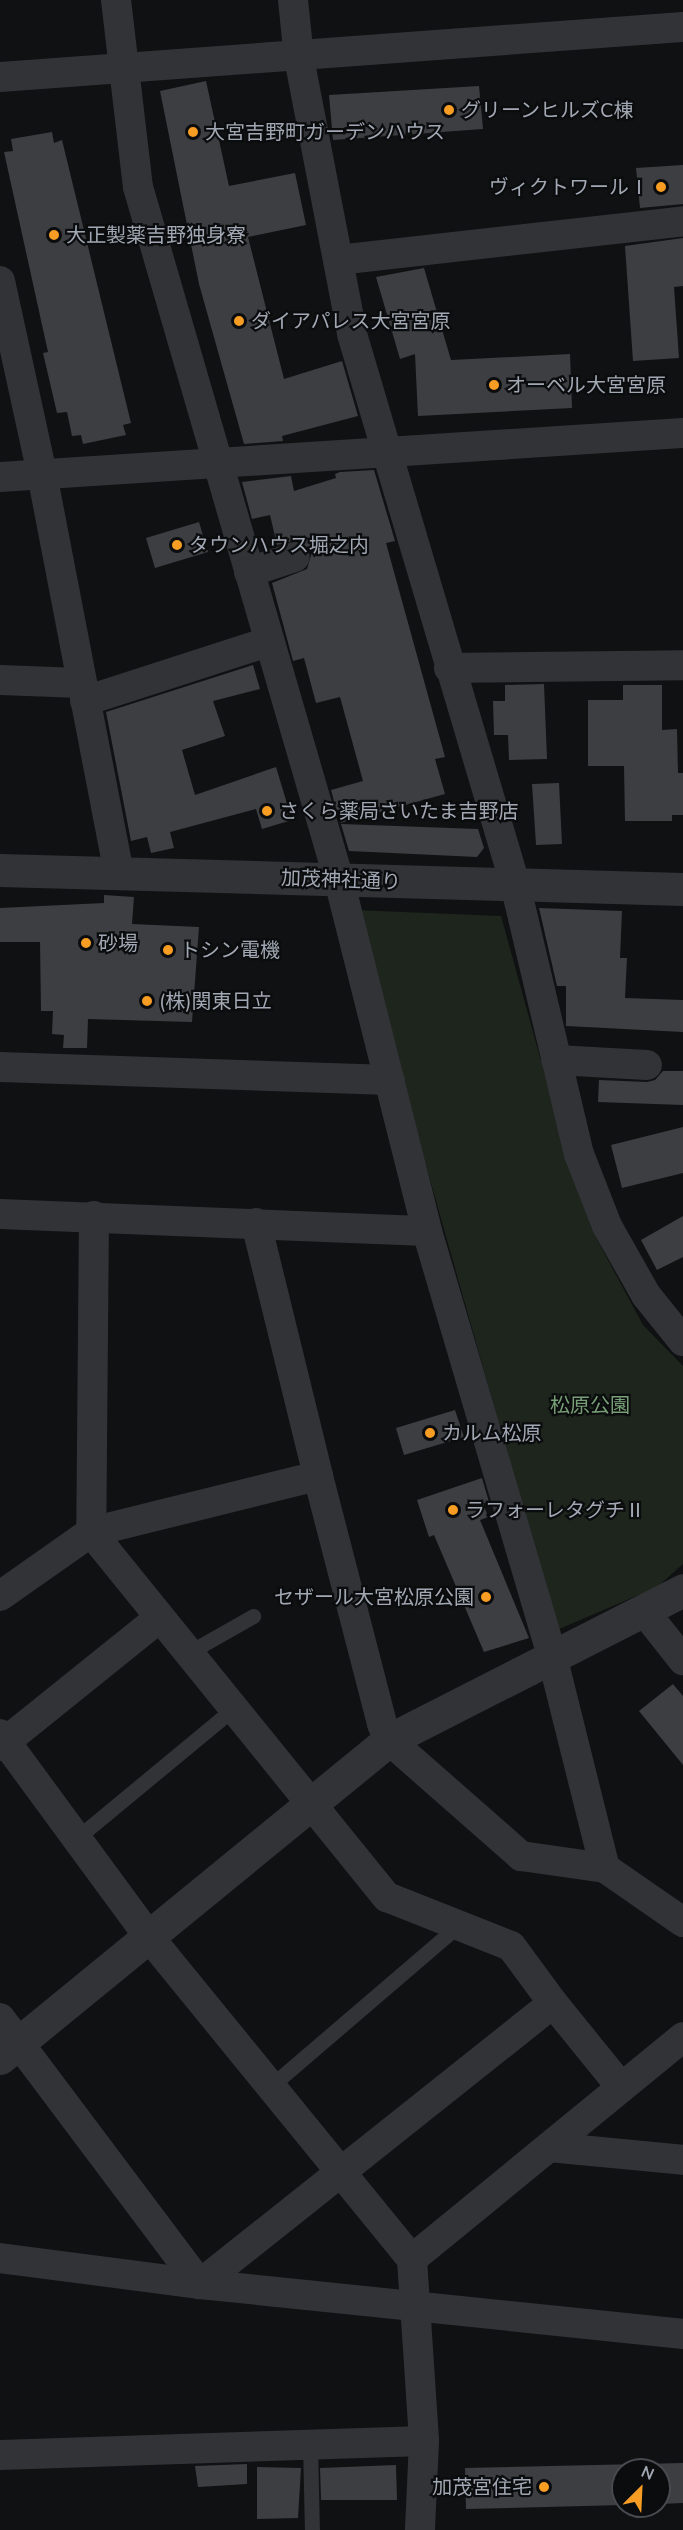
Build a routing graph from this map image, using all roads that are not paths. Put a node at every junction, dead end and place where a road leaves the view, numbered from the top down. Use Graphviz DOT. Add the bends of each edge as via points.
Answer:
graph roads {
  1 [pos="116,0"];
  2 [pos="292,0"];
  3 [pos="683,27"];
  4 [pos="299,58"];
  5 [pos="126,69"];
  6 [pos="0,76"];
  7 [pos="683,221"];
  8 [pos="338,260"];
  9 [pos="0,281"];
  10 [pos="683,433"];
  11 [pos="386,450"];
  12 [pos="215,462"];
  13 [pos="42,474"];
  14 [pos="0,477"];
  15 [pos="295,557"];
  16 [pos="249,572"];
  17 [pos="268,642"];
  18 [pos="683,665"];
  19 [pos="449,668"];
  20 [pos="0,680"];
  21 [pos="83,692"];
  22 [pos="0,870"];
  23 [pos="119,872"];
  24 [pos="339,880"];
  25 [pos="514,884"];
  26 [pos="683,889"];
  27 [pos="556,1060"];
  28 [pos="647,1065"];
  29 [pos="0,1067"];
  30 [pos="390,1080"];
  31 [pos="0,1214"];
  32 [pos="94,1216"];
  33 [pos="256,1223"];
  34 [pos="427,1231"];
  35 [pos="683,1341"];
  36 [pos="318,1476"];
  37 [pos="91,1532"];
  38 [pos="683,1590"];
  39 [pos="0,1596"];
  40 [pos="644,1611"];
  41 [pos="253,1616"];
  42 [pos="159,1618"];
  43 [pos="188,1653"];
  44 [pos="552,1656"];
  45 [pos="683,1660"];
  46 [pos="233,1710"];
  47 [pos="389,1740"];
  48 [pos="2,1741"];
  49 [pos="310,1806"];
  50 [pos="77,1838"];
  51 [pos="605,1868"];
  52 [pos="683,1922"];
  53 [pos="459,1925"];
  54 [pos="149,1937"];
  55 [pos="553,2003"];
  56 [pos="683,2037"];
  57 [pos="6,2040"];
  58 [pos="271,2086"];
  59 [pos="621,2087"];
  60 [pos="549,2147"];
  61 [pos="683,2160"];
  62 [pos="341,2172"];
  63 [pos="0,2258"];
  64 [pos="412,2259"];
  65 [pos="200,2284"];
  66 [pos="415,2306"];
  67 [pos="683,2334"];
  68 [pos="424,2441"];
  69 [pos="310,2444"];
  70 [pos="0,2455"];
  71 [pos="312,2530"];
  72 [pos="420,2530"];
  1 -- 5 [label="street"];
  2 -- 4 [label="street"];
  3 -- 4 [label="street"];
  4 -- 5 [label="street"];
  4 -- 8 [label="street"];
  5 -- 6 [label="street"];
  5 -- 12 [label="street" via="138,187"];
  7 -- 8 [label="street"];
  8 -- 11 [label="street" via="352,334"];
  9 -- 13 [label="street"];
  10 -- 11 [label="street"];
  11 -- 12 [label="street"];
  11 -- 19 [label="street"];
  12 -- 13 [label="street"];
  12 -- 16 [label="street"];
  13 -- 14 [label="street"];
  13 -- 21 [label="street"];
  15 -- 16 [label="street"];
  16 -- 17 [label="street"];
  17 -- 21 [label="street"];
  17 -- 24 [label="street"];
  18 -- 19 [label="street"];
  19 -- 25 [label="street"];
  20 -- 21 [label="street"];
  21 -- 23 [label="street"];
  22 -- 23 [label="street, 加茂神社通り"];
  23 -- 24 [label="street, 加茂神社通り"];
  24 -- 25 [label="street, 加茂神社通り"];
  24 -- 30 [label="street"];
  25 -- 26 [label="street, 加茂神社通り"];
  25 -- 27 [label="street"];
  27 -- 28 [label="street"];
  27 -- 35 [label="street" via="579,1154 607,1226 646,1295"];
  29 -- 30 [label="street"];
  30 -- 34 [label="street"];
  31 -- 32 [label="street"];
  32 -- 33 [label="street"];
  32 -- 37 [label="street"];
  33 -- 34 [label="street"];
  33 -- 36 [label="street"];
  34 -- 44 [label="street"];
  36 -- 37 [label="street"];
  36 -- 47 [label="street"];
  37 -- 39 [label="street"];
  37 -- 42 [label="street"];
  38 -- 40 [label="street"];
  40 -- 44 [label="street"];
  40 -- 45 [label="street"];
  41 -- 43 [label="lane"];
  42 -- 43 [label="street"];
  42 -- 48 [label="street"];
  43 -- 46 [label="street"];
  44 -- 47 [label="street"];
  44 -- 51 [label="street"];
  46 -- 49 [label="street"];
  46 -- 50 [label="lane"];
  47 -- 49 [label="street"];
  47 -- 51 [label="street" via="521,1856"];
  48 -- 50 [label="street"];
  49 -- 53 [label="street" via="387,1897"];
  49 -- 54 [label="street"];
  50 -- 54 [label="street"];
  51 -- 52 [label="street"];
  53 -- 55 [label="street" via="511,1946"];
  53 -- 58 [label="lane"];
  54 -- 57 [label="street"];
  54 -- 58 [label="street"];
  55 -- 59 [label="street"];
  55 -- 62 [label="street"];
  56 -- 59 [label="street"];
  57 -- 65 [label="street"];
  58 -- 62 [label="street"];
  59 -- 60 [label="street"];
  60 -- 61 [label="street"];
  60 -- 64 [label="street"];
  62 -- 64 [label="street"];
  62 -- 65 [label="street"];
  63 -- 65 [label="street"];
  64 -- 66 [label="street"];
  65 -- 66 [label="street"];
  66 -- 67 [label="street"];
  66 -- 68 [label="street"];
  68 -- 69 [label="street"];
  68 -- 72 [label="street"];
  69 -- 70 [label="street"];
  69 -- 71 [label="lane"];
}
